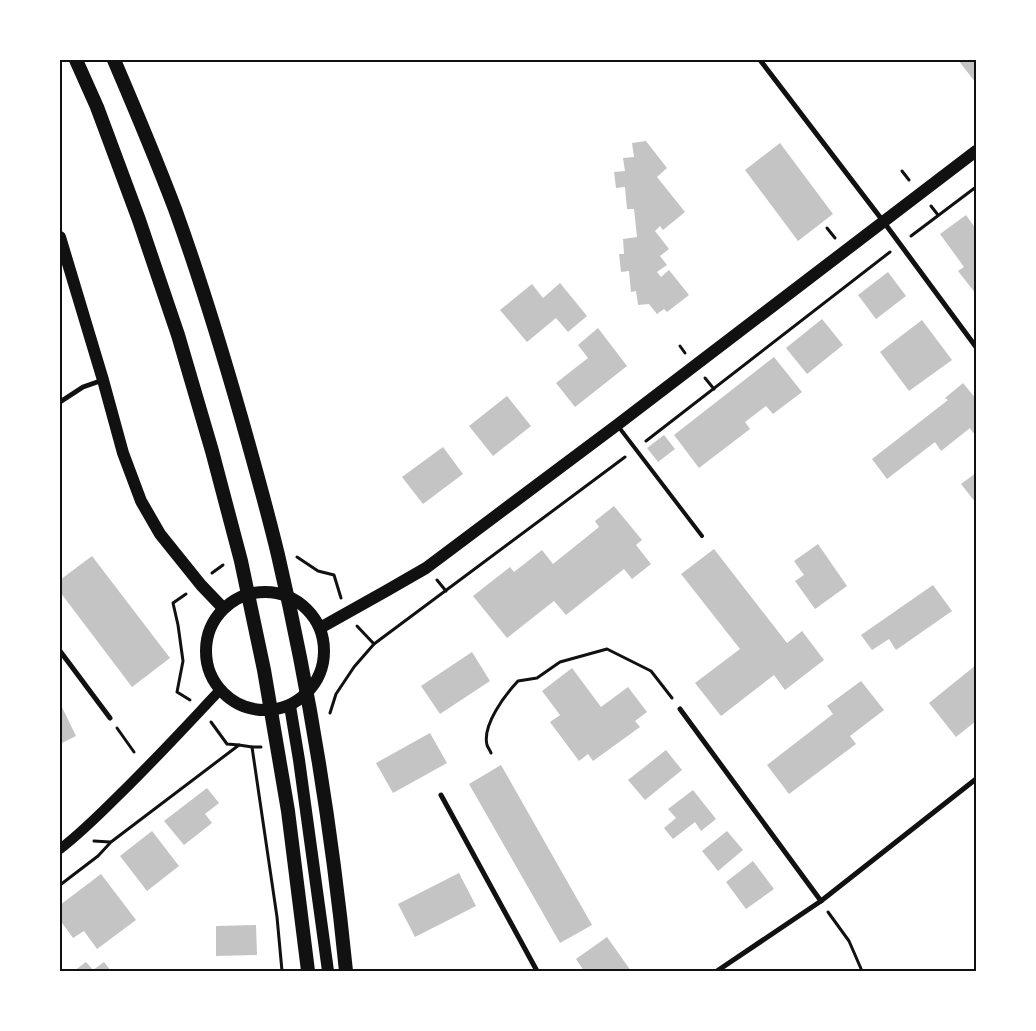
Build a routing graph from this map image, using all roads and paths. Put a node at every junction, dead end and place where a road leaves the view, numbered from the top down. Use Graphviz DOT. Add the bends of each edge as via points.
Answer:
graph roads {
  1 [pos="76,60"];
  2 [pos="114,60"];
  3 [pos="760,60"];
  4 [pos="976,151"];
  5 [pos="976,186"];
  6 [pos="883,221"];
  7 [pos="60,237"];
  8 [pos="900,244"];
  9 [pos="976,347"];
  10 [pos="102,380"];
  11 [pos="60,402"];
  12 [pos="617,425"];
  13 [pos="636,448"];
  14 [pos="702,536"];
  15 [pos="173,603"];
  16 [pos="223,608"];
  17 [pos="320,628"];
  18 [pos="60,651"];
  19 [pos="220,690"];
  20 [pos="177,692"];
  21 [pos="290,706"];
  22 [pos="680,709"];
  23 [pos="110,718"];
  24 [pos="328,720"];
  25 [pos="134,752"];
  26 [pos="491,753"];
  27 [pos="976,779"];
  28 [pos="441,796"];
  29 [pos="60,849"];
  30 [pos="60,885"];
  31 [pos="821,901"];
  32 [pos="282,971"];
  33 [pos="308,971"];
  34 [pos="328,971"];
  35 [pos="346,971"];
  36 [pos="537,971"];
  37 [pos="717,971"];
  38 [pos="862,971"];
  1 -- 33 [label="highway" via="97,107 178,335 241,561 288,810"];
  2 -- 35 [label="highway" via="175,209 215,325 278,553 303,670 324,796"];
  3 -- 6 [label="street"];
  4 -- 6 [label="main road"];
  5 -- 8 [label="path"];
  6 -- 8 [label="street"];
  6 -- 12 [label="main road"];
  7 -- 10 [label="main road"];
  8 -- 9 [label="street"];
  8 -- 13 [label="path"];
  10 -- 11 [label="street" via="83,387"];
  10 -- 16 [label="main road" via="141,501 160,534 200,585"];
  12 -- 13 [label="lane"];
  12 -- 17 [label="main road" via="426,568"];
  13 -- 14 [label="lane"];
  13 -- 24 [label="path" via="374,644 336,694"];
  15 -- 20 [label="path" via="183,661"];
  16 -- 17 [label="main road" via="239,597 257,591 277,592 295,599 310,611"];
  16 -- 19 [label="main road" via="212,623 206,640 210,675"];
  17 -- 21 [label="main road" via="325,647 323,667 314,685"];
  18 -- 23 [label="street"];
  19 -- 21 [label="main road" via="249,708 265,711"];
  19 -- 29 [label="main road" via="117,797"];
  21 -- 34 [label="main road"];
  22 -- 26 [label="path" via="651,671 607,649 560,662 537,678 518,681 491,718 487,737"];
  22 -- 31 [label="street"];
  23 -- 25 [label="path"];
  27 -- 31 [label="street"];
  28 -- 36 [label="street"];
  30 -- 32 [label="path" via="239,745 252,747"];
  31 -- 37 [label="street"];
  31 -- 38 [label="path" via="849,941"];
}
